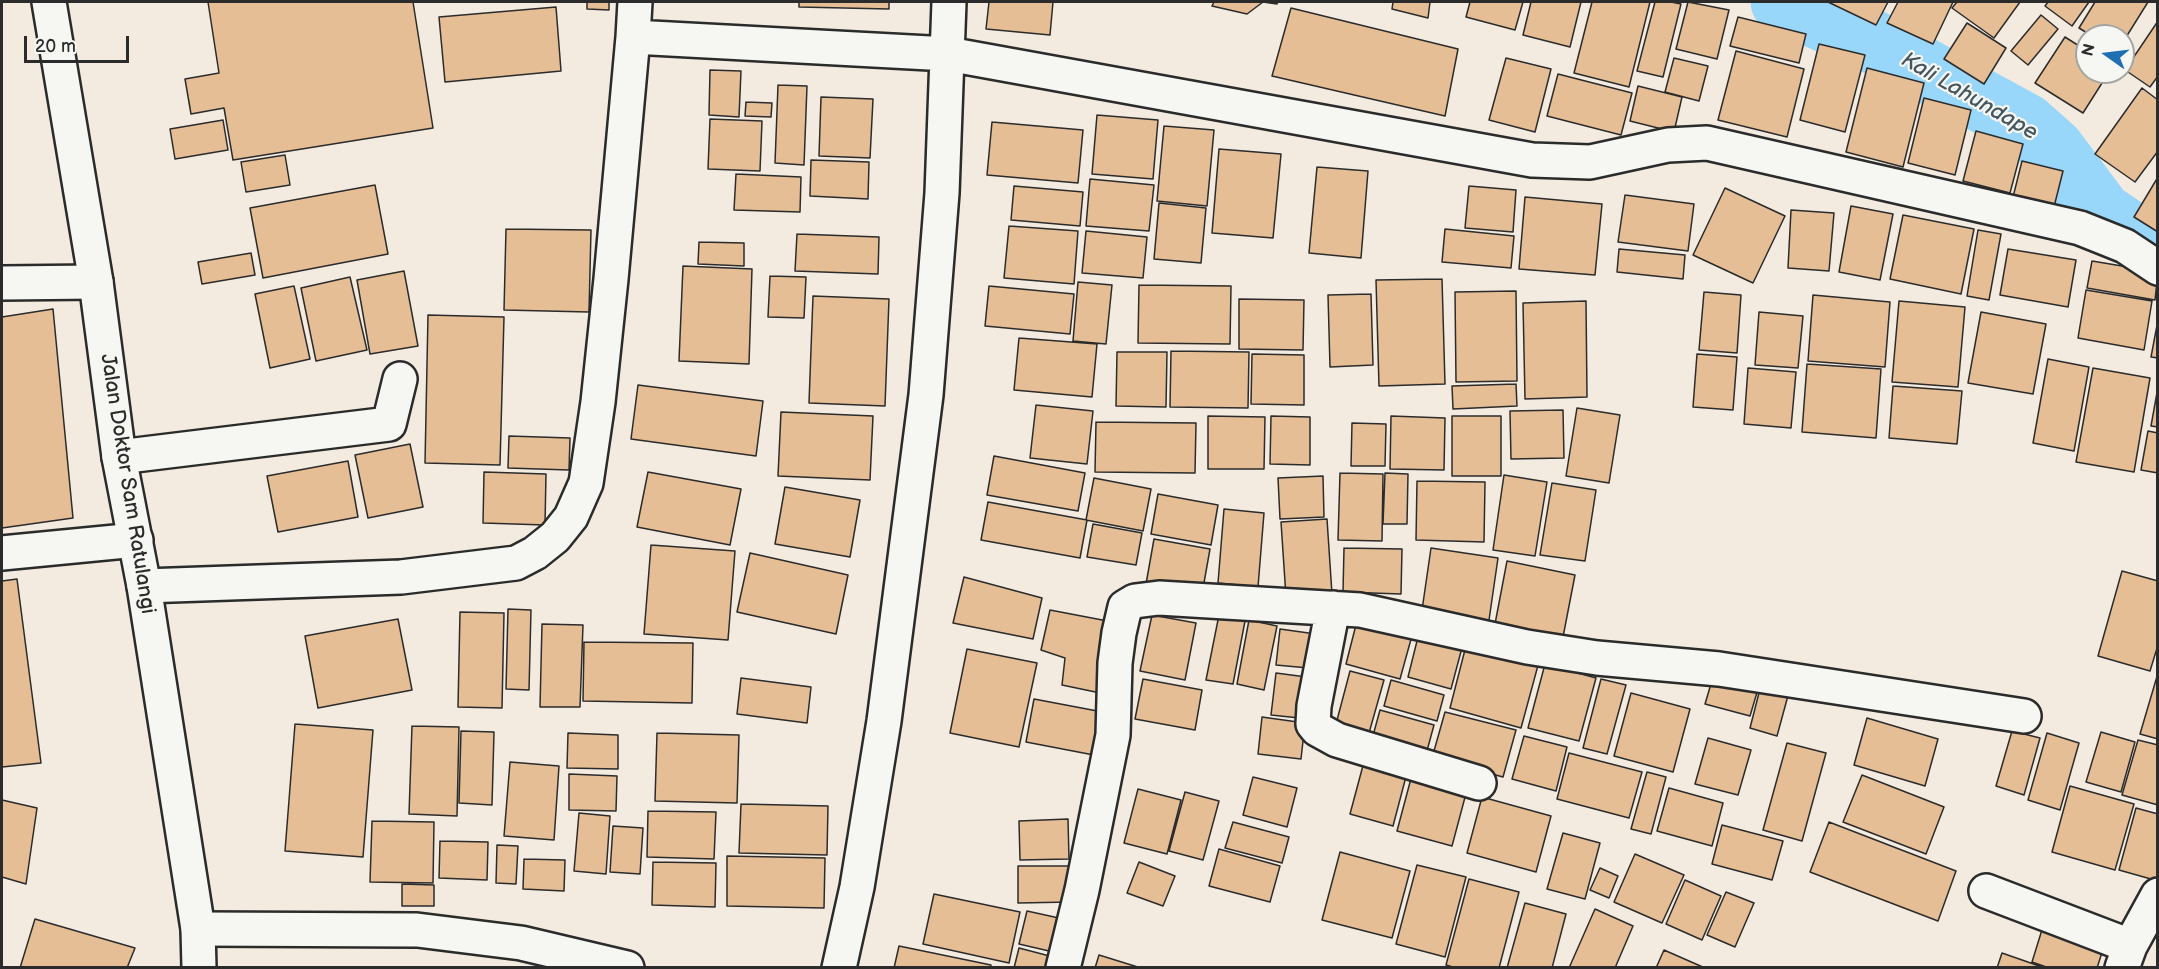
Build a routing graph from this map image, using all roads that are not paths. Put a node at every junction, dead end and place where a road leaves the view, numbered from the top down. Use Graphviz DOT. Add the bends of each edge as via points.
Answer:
graph roads {
  1 [pos="49,2"];
  2 [pos="635,2"];
  3 [pos="949,2"];
  4 [pos="633,37"];
  5 [pos="948,54"];
  6 [pos="2157,268"];
  7 [pos="96,282"];
  8 [pos="2,283"];
  9 [pos="400,379"];
  10 [pos="119,457"];
  11 [pos="136,540"];
  12 [pos="2,553"];
  13 [pos="144,586"];
  14 [pos="1333,608"];
  15 [pos="2024,716"];
  16 [pos="1479,783"];
  17 [pos="1986,891"];
  18 [pos="2157,895"];
  19 [pos="198,929"];
  20 [pos="2126,957"];
  21 [pos="199,968"];
  22 [pos="627,968"];
  23 [pos="839,968"];
  24 [pos="1063,968"];
  1 -- 7 [label="main road, Jalan Doktor Sam Ratulangi"];
  2 -- 4 [label="main road"];
  3 -- 5 [label="main road"];
  4 -- 5 [label="main road"];
  4 -- 13 [label="main road" via="611,279 586,483 571,517 555,537 516,563 401,577"];
  5 -- 6 [label="main road" via="1532,160 1590,162 1668,145 1707,143 2080,228 2125,246"];
  5 -- 23 [label="main road" via="926,395 884,722 857,887"];
  7 -- 8 [label="main road"];
  7 -- 10 [label="main road, Jalan Doktor Sam Ratulangi"];
  9 -- 10 [label="main road" via="389,424"];
  10 -- 11 [label="main road, Jalan Doktor Sam Ratulangi"];
  11 -- 12 [label="main road"];
  11 -- 13 [label="main road, Jalan Doktor Sam Ratulangi"];
  13 -- 19 [label="main road, Jalan Doktor Sam Ratulangi"];
  14 -- 15 [label="main road" via="1597,658 1719,669"];
  14 -- 16 [label="main road" via="1314,706 1313,724 1317,729 1337,740"];
  14 -- 24 [label="main road" via="1159,598 1135,601 1125,607 1115,663 1111,746"];
  17 -- 20 [label="main road"];
  18 -- 20 [label="main road"];
  19 -- 21 [label="main road, Jalan Doktor Sam Ratulangi"];
  19 -- 22 [label="main road" via="417,930 521,942"];
}
